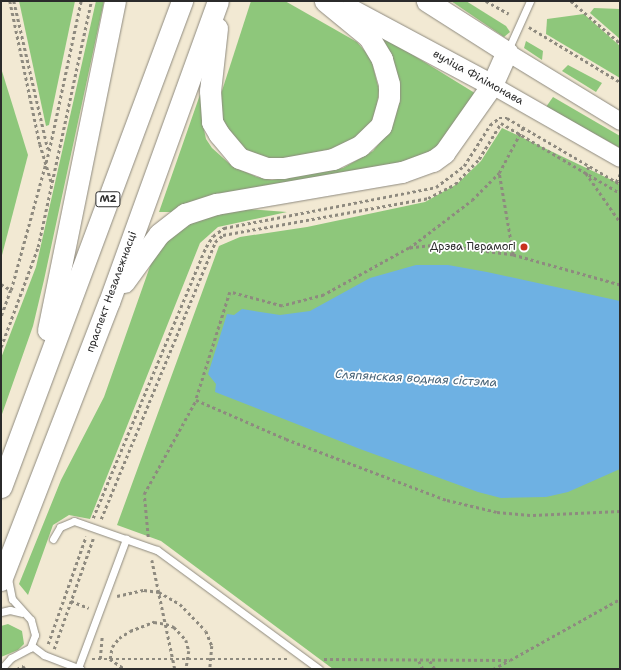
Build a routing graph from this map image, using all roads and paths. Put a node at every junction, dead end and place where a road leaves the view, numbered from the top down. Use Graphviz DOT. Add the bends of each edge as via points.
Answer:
graph roads {
  1 [pos="10,1"];
  2 [pos="14,1"];
  3 [pos="81,1"];
  4 [pos="91,1"];
  5 [pos="115,1"];
  6 [pos="182,1"];
  7 [pos="219,1"];
  8 [pos="325,1"];
  9 [pos="335,1"];
  10 [pos="427,1"];
  11 [pos="486,1"];
  12 [pos="530,1"];
  13 [pos="571,1"];
  14 [pos="509,14"];
  15 [pos="529,26"];
  16 [pos="620,43"];
  17 [pos="507,52"];
  18 [pos="620,82"];
  19 [pos="492,85"];
  20 [pos="620,121"];
  21 [pos="523,128"];
  22 [pos="520,134"];
  23 [pos="49,151"];
  24 [pos="620,158"];
  25 [pos="46,164"];
  26 [pos="590,167"];
  27 [pos="499,173"];
  28 [pos="586,173"];
  29 [pos="620,174"];
  30 [pos="616,182"];
  31 [pos="620,184"];
  32 [pos="52,185"];
  33 [pos="620,193"];
  34 [pos="620,222"];
  35 [pos="409,248"];
  36 [pos="513,255"];
  37 [pos="1,284"];
  38 [pos="620,285"];
  39 [pos="11,290"];
  40 [pos="109,302"];
  41 [pos="1,318"];
  42 [pos="1,347"];
  43 [pos="34,397"];
  44 [pos="196,400"];
  45 [pos="1,486"];
  46 [pos="620,511"];
  47 [pos="93,527"];
  48 [pos="53,539"];
  49 [pos="126,539"];
  50 [pos="149,547"];
  51 [pos="10,556"];
  52 [pos="1,580"];
  53 [pos="159,592"];
  54 [pos="117,596"];
  55 [pos="620,599"];
  56 [pos="1,612"];
  57 [pos="31,620"];
  58 [pos="166,624"];
  59 [pos="32,646"];
  60 [pos="47,646"];
  61 [pos="54,649"];
  62 [pos="110,659"];
  63 [pos="189,659"];
  64 [pos="212,659"];
  65 [pos="305,659"];
  66 [pos="173,660"];
  67 [pos="430,660"];
  68 [pos="510,660"];
  69 [pos="419,661"];
  70 [pos="1,669"];
  71 [pos="17,669"];
  72 [pos="25,669"];
  73 [pos="79,669"];
  74 [pos="125,669"];
  75 [pos="175,669"];
  76 [pos="186,669"];
  77 [pos="210,669"];
  78 [pos="318,669"];
  79 [pos="423,669"];
  80 [pos="435,669"];
  81 [pos="493,669"];
  1 -- 25 [label="path"];
  2 -- 23 [label="path"];
  3 -- 23 [label="path"];
  4 -- 32 [label="path"];
  5 -- 43 [label="main road"];
  6 -- 43 [label="main road, М2"];
  7 -- 8 [label="main road" via="210,91 212,122 239,158 266,168 283,168 333,159 349,152 371,137 381,126 386,111 390,84 382,59 369,37"];
  7 -- 40 [label="main road, праспект Незалежнасці"];
  9 -- 19 [label="main road, вуліца Філімонава"];
  10 -- 17 [label="main road"];
  11 -- 14 [label="path"];
  12 -- 17 [label="lane"];
  13 -- 16 [label="path"];
  15 -- 18 [label="path"];
  17 -- 19 [label="main road"];
  17 -- 20 [label="street"];
  19 -- 24 [label="street, вуліца Філімонава"];
  19 -- 40 [label="main road" via="444,153 420,167 270,197 216,204 186,214 159,234"];
  21 -- 22 [label="path"];
  21 -- 26 [label="path"];
  21 -- 47 [label="path" via="507,118 493,121 464,166 436,188 224,228 213,236"];
  22 -- 27 [label="path"];
  22 -- 28 [label="path"];
  22 -- 47 [label="path" via="501,123 479,159 455,184 428,198 223,234 215,242"];
  23 -- 25 [label="path"];
  25 -- 32 [label="path"];
  25 -- 39 [label="path"];
  26 -- 28 [label="path"];
  26 -- 30 [label="path"];
  27 -- 35 [label="path" via="472,200"];
  27 -- 36 [label="path"];
  28 -- 33 [label="path"];
  28 -- 34 [label="path"];
  29 -- 30 [label="path"];
  30 -- 31 [label="path"];
  32 -- 42 [label="path" via="38,247"];
  35 -- 36 [label="path" via="437,245"];
  35 -- 44 [label="path" via="324,296 282,306 230,292"];
  36 -- 38 [label="path"];
  37 -- 39 [label="path"];
  39 -- 41 [label="path"];
  40 -- 51 [label="main road, праспект Незалежнасці"];
  43 -- 45 [label="main road, М2"];
  44 -- 46 [label="path" via="286,439 447,500 497,512 533,515"];
  44 -- 50 [label="path" via="144,494"];
  47 -- 48 [label="lane" via="67,522 58,529"];
  47 -- 49 [label="lane"];
  47 -- 60 [label="path"];
  47 -- 61 [label="path"];
  49 -- 50 [label="lane"];
  49 -- 73 [label="lane"];
  50 -- 53 [label="path"];
  50 -- 65 [label="lane" via="162,553"];
  51 -- 52 [label="main road, праспект Незалежнасці"];
  51 -- 57 [label="lane" via="7,572 9,593 16,605"];
  53 -- 54 [label="path" via="144,590"];
  53 -- 58 [label="path"];
  53 -- 64 [label="path" via="180,604 206,631 212,646"];
  55 -- 68 [label="path"];
  56 -- 57 [label="lane" via="16,611"];
  57 -- 59 [label="lane" via="35,635"];
  58 -- 62 [label="path" via="154,622 130,631 119,638 112,647"];
  58 -- 63 [label="path" via="182,634 189,651"];
  58 -- 66 [label="path"];
  59 -- 70 [label="lane" via="11,658"];
  59 -- 73 [label="lane" via="44,655"];
  62 -- 66 [label="path"];
  62 -- 74 [label="path"];
  63 -- 64 [label="path"];
  63 -- 66 [label="path"];
  63 -- 76 [label="path"];
  64 -- 65 [label="path"];
  64 -- 77 [label="path"];
  65 -- 69 [label="path"];
  65 -- 78 [label="lane"];
  66 -- 75 [label="path"];
  67 -- 68 [label="path"];
  67 -- 69 [label="path"];
  67 -- 80 [label="path"];
  68 -- 81 [label="path"];
  69 -- 79 [label="path"];
  71 -- 72 [label="path" via="23,666"];
}
